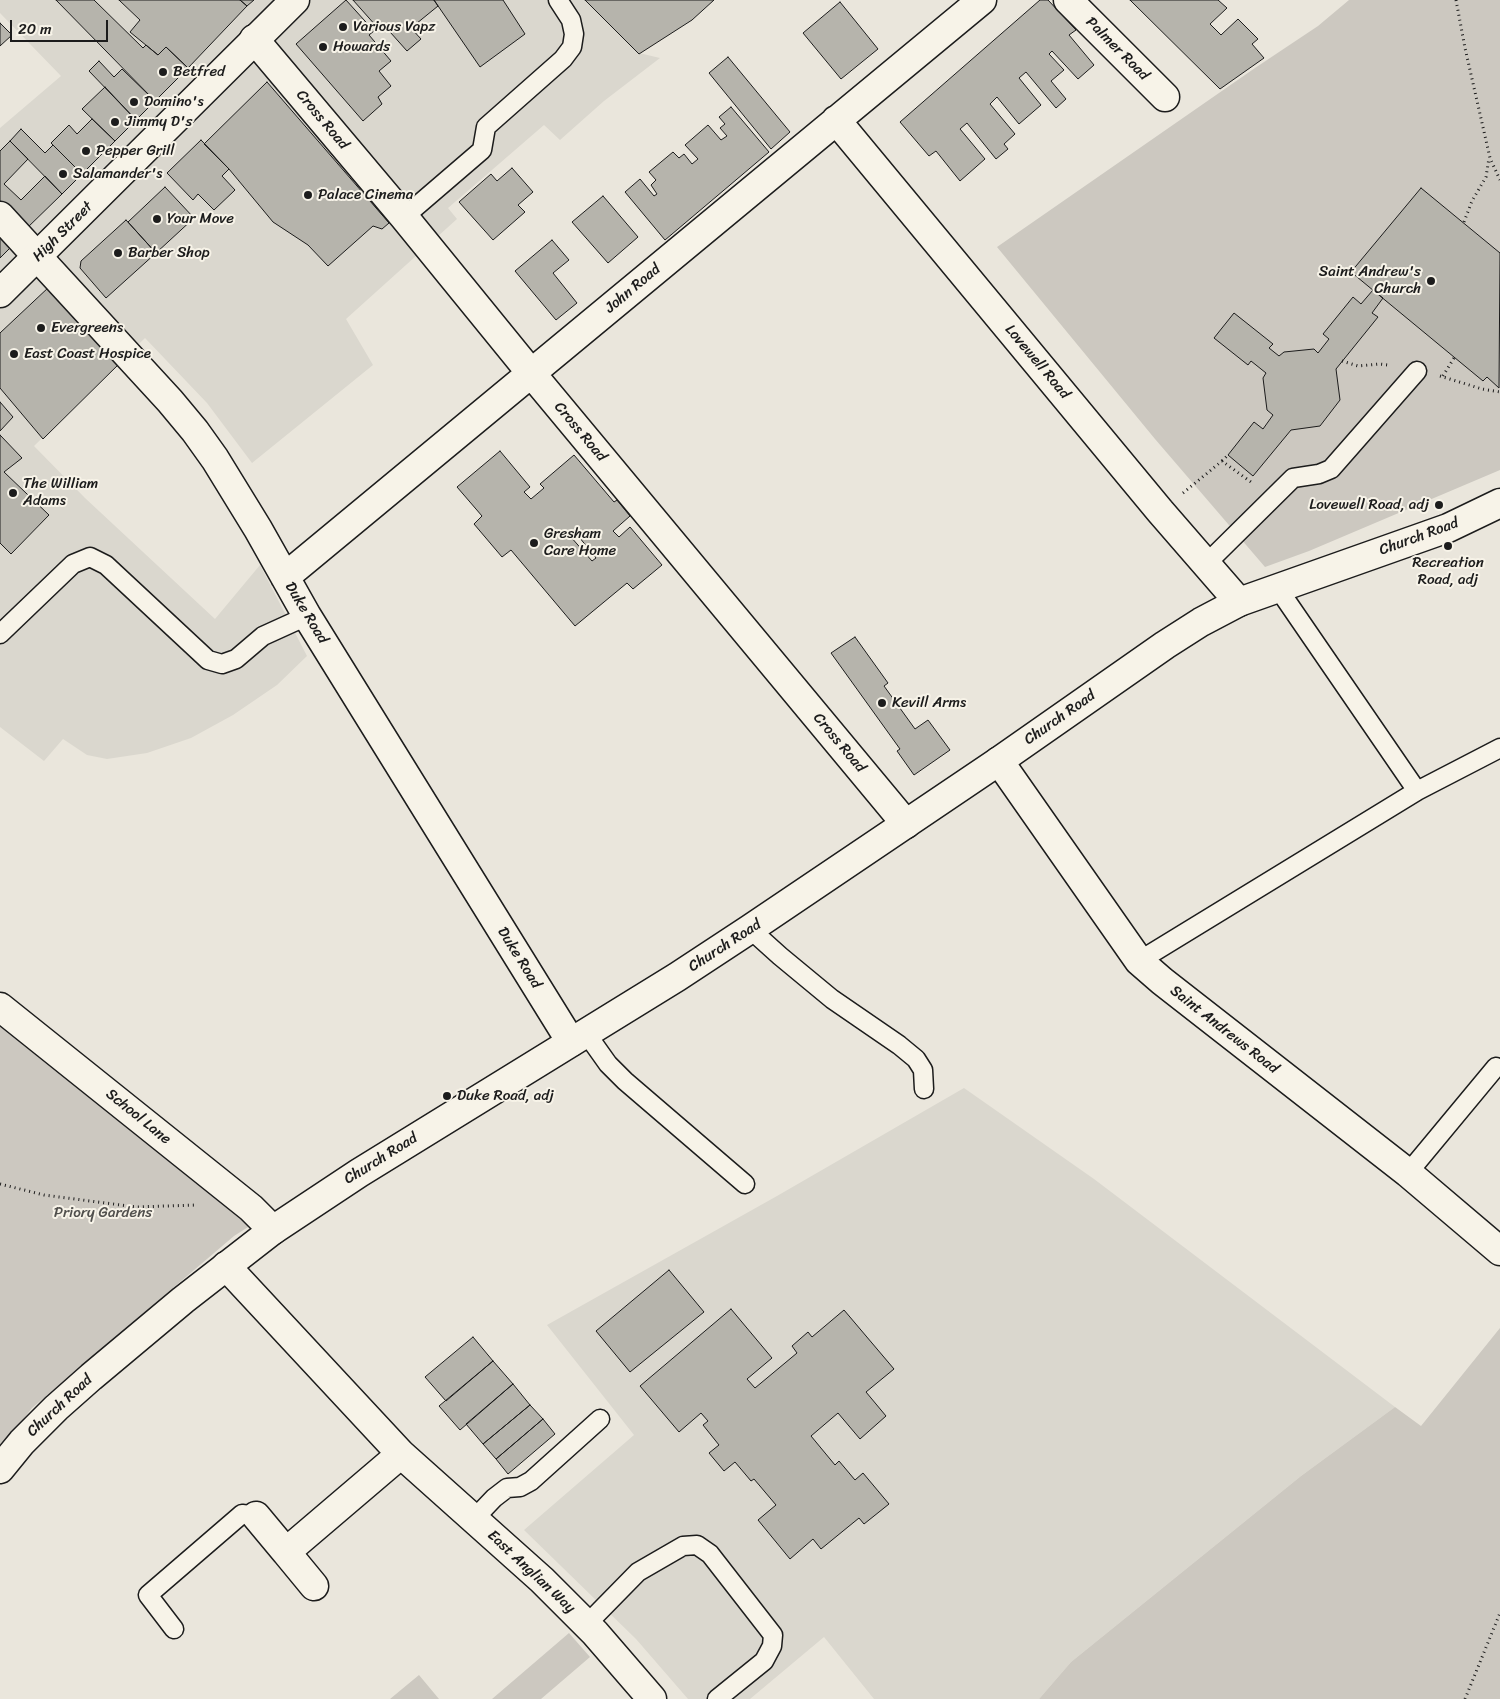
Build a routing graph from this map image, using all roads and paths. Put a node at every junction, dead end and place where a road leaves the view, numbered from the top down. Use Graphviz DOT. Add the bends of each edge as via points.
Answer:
graph roads {
  1 [pos="295,0"];
  2 [pos="558,0"];
  3 [pos="982,0"];
  4 [pos="1068,0"];
  5 [pos="1456,0"];
  6 [pos="254,39"];
  7 [pos="1165,97"];
  8 [pos="836,120"];
  9 [pos="1490,158"];
  10 [pos="1500,180"];
  11 [pos="0,216"];
  12 [pos="404,217"];
  13 [pos="1464,222"];
  14 [pos="37,257"];
  15 [pos="0,293"];
  16 [pos="1454,358"];
  17 [pos="1416,371"];
  18 [pos="531,373"];
  19 [pos="1443,377"];
  20 [pos="1466,384"];
  21 [pos="1500,392"];
  22 [pos="1228,456"];
  23 [pos="1222,461"];
  24 [pos="1275,496"];
  25 [pos="1500,502"];
  26 [pos="1160,511"];
  27 [pos="1206,564"];
  28 [pos="285,577"];
  29 [pos="1277,587"];
  30 [pos="1239,602"];
  31 [pos="306,616"];
  32 [pos="0,634"];
  33 [pos="1500,748"];
  34 [pos="999,761"];
  35 [pos="1416,791"];
  36 [pos="906,824"];
  37 [pos="750,929"];
  38 [pos="1139,961"];
  39 [pos="0,1007"];
  40 [pos="579,1037"];
  41 [pos="1499,1066"];
  42 [pos="924,1089"];
  43 [pos="1408,1173"];
  44 [pos="0,1184"];
  45 [pos="745,1184"];
  46 [pos="204,1205"];
  47 [pos="273,1230"];
  48 [pos="1500,1251"];
  49 [pos="226,1266"];
  50 [pos="600,1419"];
  51 [pos="401,1454"];
  52 [pos="0,1469"];
  53 [pos="256,1516"];
  54 [pos="474,1519"];
  55 [pos="286,1552"];
  56 [pos="314,1586"];
  57 [pos="1500,1613"];
  58 [pos="587,1624"];
  59 [pos="174,1629"];
  60 [pos="652,1699"];
  61 [pos="717,1699"];
  62 [pos="1465,1699"];
  1 -- 6 [label="street, High Street"];
  2 -- 12 [label="lane" via="571,20 572,47 563,59 486,127 482,150"];
  3 -- 8 [label="street, John Road"];
  4 -- 7 [label="street, Palmer Road"];
  5 -- 9 [label="path"];
  6 -- 12 [label="street, Cross Road"];
  6 -- 14 [label="street, High Street"];
  8 -- 18 [label="street, John Road"];
  8 -- 26 [label="street, Lovewell Road"];
  9 -- 10 [label="path"];
  9 -- 13 [label="path" via="1486,177"];
  11 -- 14 [label="street, Duke Road"];
  12 -- 18 [label="street, Cross Road"];
  14 -- 15 [label="street, High Street"];
  14 -- 28 [label="street, Duke Road" via="195,431"];
  16 -- 19 [label="path"];
  17 -- 24 [label="lane" via="1331,469 1293,478"];
  18 -- 28 [label="street, John Road"];
  18 -- 36 [label="street, Cross Road"];
  20 -- 21 [label="path"];
  22 -- 23 [label="path"];
  23 -- 24 [label="path"];
  23 -- 26 [label="path"];
  24 -- 27 [label="lane"];
  25 -- 29 [label="street, Church Road" via="1448,528"];
  26 -- 27 [label="street, Lovewell Road"];
  27 -- 30 [label="street, Lovewell Road"];
  28 -- 31 [label="street, Duke Road"];
  29 -- 30 [label="street, Church Road"];
  29 -- 35 [label="lane"];
  30 -- 34 [label="street, Church Road" via="1165,645"];
  31 -- 32 [label="lane" via="263,636 236,659 222,664 208,660 106,565 90,557 73,564"];
  31 -- 40 [label="street, Duke Road"];
  33 -- 35 [label="lane"];
  34 -- 36 [label="street, Church Road"];
  34 -- 38 [label="street, Saint Andrews Road"];
  35 -- 38 [label="lane"];
  36 -- 37 [label="street, Church Road"];
  37 -- 40 [label="street, Church Road"];
  37 -- 42 [label="lane" via="832,999 916,1059 923,1070"];
  38 -- 43 [label="street, Saint Andrews Road"];
  39 -- 47 [label="street, School Lane" via="251,1208"];
  40 -- 45 [label="lane"];
  40 -- 47 [label="street, Church Road"];
  41 -- 43 [label="lane"];
  43 -- 48 [label="street, Saint Andrews Road"];
  44 -- 46 [label="path" via="44,1195 136,1207"];
  47 -- 49 [label="street, Church Road"];
  49 -- 51 [label="street, East Anglian Way"];
  49 -- 52 [label="street, Church Road" via="70,1395 22,1442"];
  50 -- 54 [label="lane" via="531,1481 520,1487 507,1488"];
  51 -- 54 [label="street, East Anglian Way"];
  51 -- 55 [label="street"];
  53 -- 55 [label="street"];
  53 -- 59 [label="lane" via="242,1514 148,1595"];
  54 -- 58 [label="street, East Anglian Way"];
  55 -- 56 [label="street"];
  57 -- 62 [label="path"];
  58 -- 60 [label="street, East Anglian Way"];
  58 -- 61 [label="lane" via="638,1572 683,1546 697,1545 710,1554 773,1635 772,1646 764,1662"];
}
